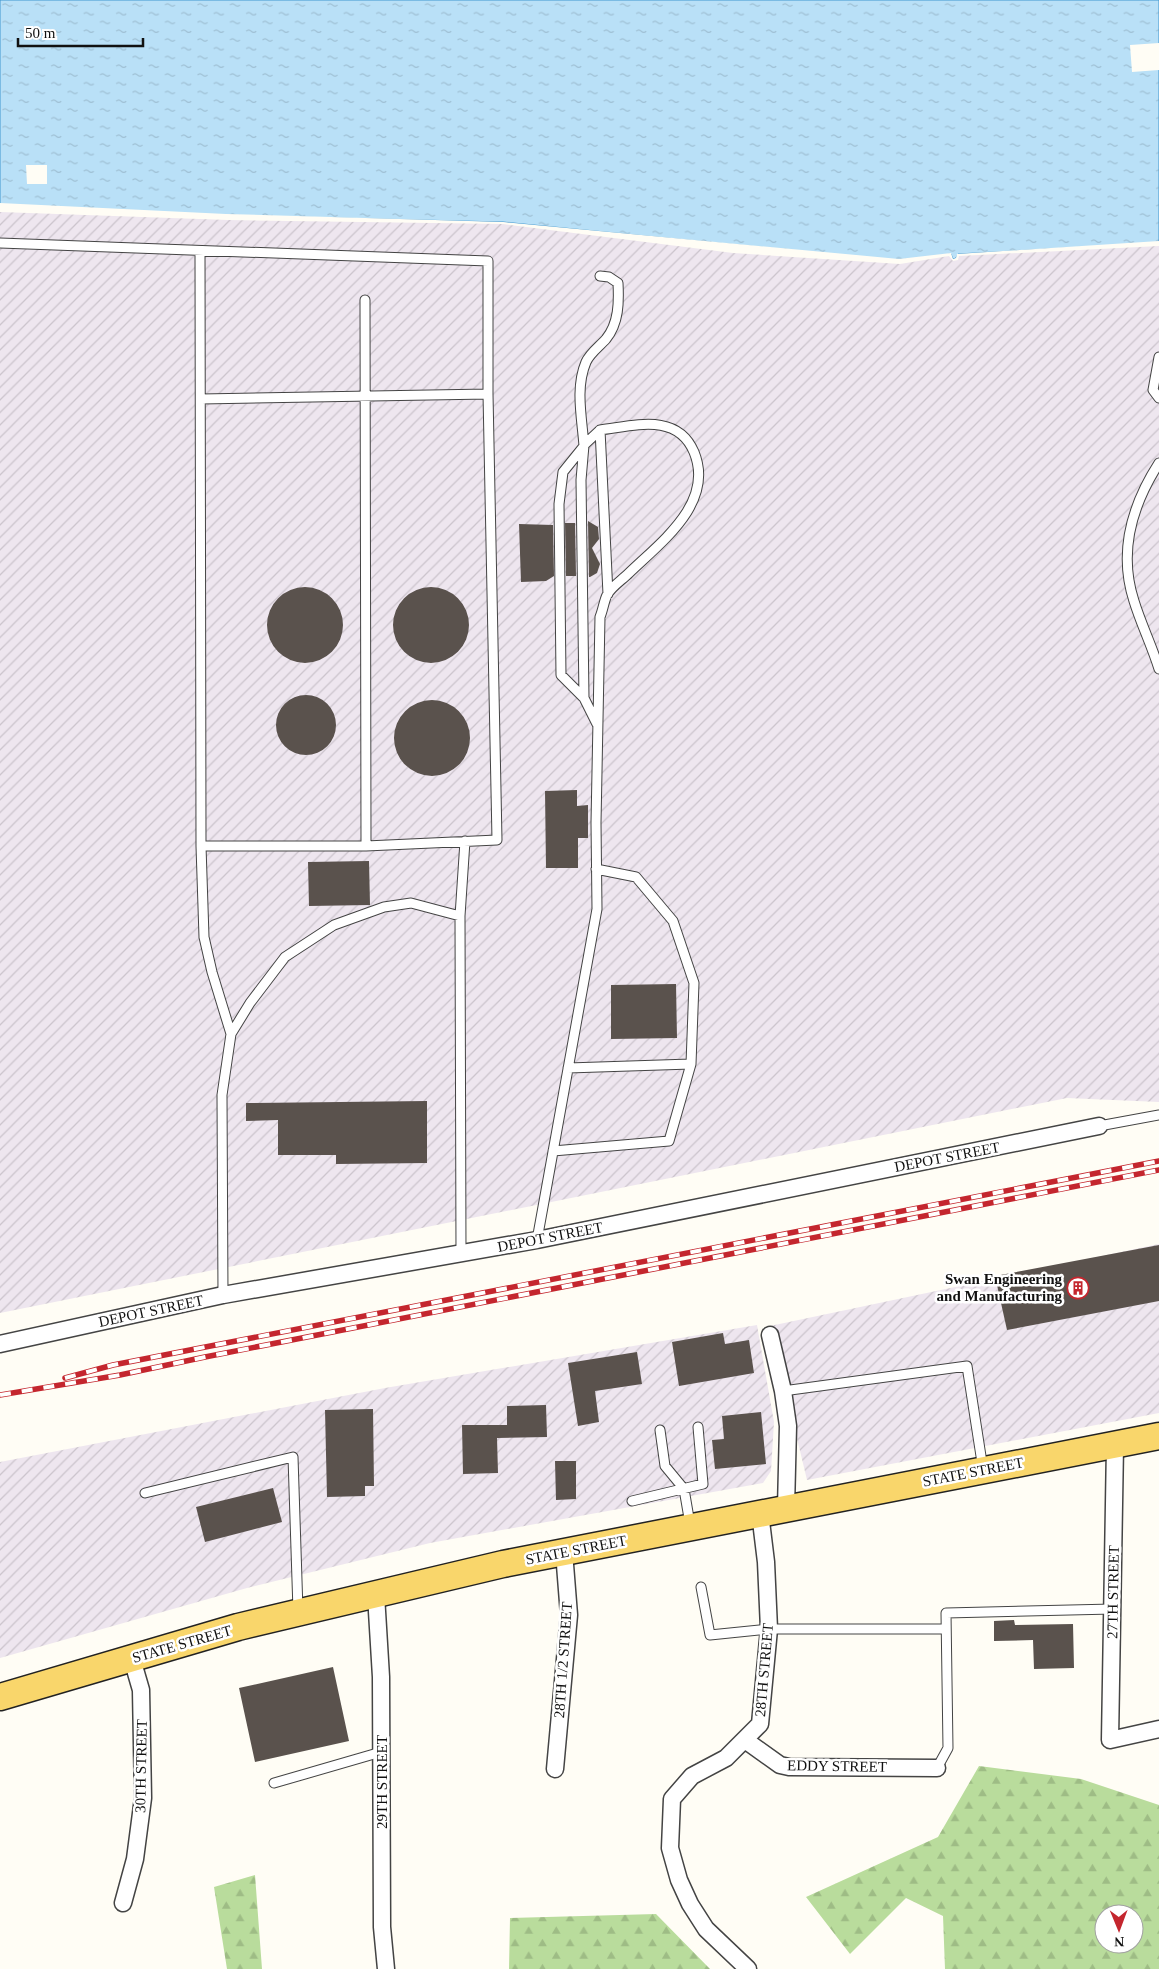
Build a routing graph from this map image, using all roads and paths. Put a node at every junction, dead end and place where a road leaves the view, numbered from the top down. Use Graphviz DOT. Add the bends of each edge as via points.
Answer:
graph roads {
  1 [pos="0,244"];
  2 [pos="200,251"];
  3 [pos="600,276"];
  4 [pos="365,300"];
  5 [pos="1159,357"];
  6 [pos="488,394"];
  7 [pos="366,396"];
  8 [pos="1159,398"];
  9 [pos="201,399"];
  10 [pos="600,430"];
  11 [pos="584,446"];
  12 [pos="1159,464"];
  13 [pos="608,594"];
  14 [pos="1159,669"];
  15 [pos="584,698"];
  16 [pos="598,726"];
  17 [pos="465,841"];
  18 [pos="202,846"];
  19 [pos="366,846"];
  20 [pos="596,869"];
  21 [pos="460,916"];
  22 [pos="231,1034"];
  23 [pos="691,1064"];
  24 [pos="568,1068"];
  25 [pos="1159,1115"];
  26 [pos="1098,1126"];
  27 [pos="553,1151"];
  28 [pos="537,1240"];
  29 [pos="460,1253"];
  30 [pos="223,1295"];
  31 [pos="770,1335"];
  32 [pos="0,1344"];
  33 [pos="783,1391"];
  34 [pos="698,1426"];
  35 [pos="660,1430"];
  36 [pos="1159,1436"];
  37 [pos="1115,1445"];
  38 [pos="983,1470"];
  39 [pos="684,1489"];
  40 [pos="145,1493"];
  41 [pos="632,1501"];
  42 [pos="786,1508"];
  43 [pos="760,1513"];
  44 [pos="690,1527"];
  45 [pos="564,1552"];
  46 [pos="701,1587"];
  47 [pos="376,1595"];
  48 [pos="1113,1608"];
  49 [pos="298,1613"];
  50 [pos="769,1629"];
  51 [pos="946,1629"];
  52 [pos="132,1658"];
  53 [pos="0,1697"];
  54 [pos="1159,1730"];
  55 [pos="745,1740"];
  56 [pos="382,1752"];
  57 [pos="555,1768"];
  58 [pos="937,1768"];
  59 [pos="274,1783"];
  60 [pos="123,1904"];
  61 [pos="386,1969"];
  62 [pos="748,1969"];
  1 -- 2 [label="lane"];
  2 -- 6 [label="lane" via="488,261"];
  2 -- 9 [label="lane"];
  3 -- 11 [label="lane" via="618,283 619,302 615,324 587,360 579,383"];
  4 -- 7 [label="lane"];
  5 -- 8 [label="lane" via="1153,390"];
  6 -- 7 [label="lane"];
  6 -- 17 [label="lane" via="497,840"];
  7 -- 9 [label="lane"];
  7 -- 19 [label="lane"];
  9 -- 18 [label="lane"];
  10 -- 11 [label="lane"];
  10 -- 13 [label="lane"];
  10 -- 13 [label="lane" via="656,424 675,429 690,444 697,460 699,478 687,513"];
  11 -- 15 [label="lane" via="581,480"];
  11 -- 15 [label="lane" via="563,472 559,504 562,675"];
  12 -- 14 [label="lane" via="1146,484 1129,529 1126,562 1133,600"];
  13 -- 16 [label="lane" via="600,617"];
  15 -- 16 [label="lane"];
  16 -- 20 [label="lane"];
  17 -- 19 [label="lane"];
  17 -- 21 [label="lane"];
  18 -- 19 [label="lane"];
  18 -- 22 [label="lane" via="204,937"];
  20 -- 23 [label="lane" via="636,877 673,921 694,983"];
  20 -- 24 [label="lane" via="597,909"];
  21 -- 22 [label="lane" via="411,903 384,907 334,925 285,957 250,1002"];
  21 -- 29 [label="lane"];
  22 -- 30 [label="lane" via="222,1095"];
  23 -- 24 [label="lane"];
  23 -- 27 [label="lane" via="669,1141"];
  24 -- 27 [label="lane"];
  25 -- 26 [label="lane"];
  26 -- 28 [label="street, DEPOT STREET"];
  27 -- 28 [label="lane"];
  28 -- 29 [label="street, DEPOT STREET"];
  29 -- 30 [label="street, DEPOT STREET"];
  30 -- 32 [label="street, DEPOT STREET"];
  31 -- 33 [label="street"];
  33 -- 38 [label="lane" via="966,1366"];
  33 -- 42 [label="street" via="788,1426"];
  34 -- 39 [label="lane" via="703,1484"];
  35 -- 39 [label="lane" via="664,1466"];
  36 -- 37 [label="main road, STATE STREET"];
  37 -- 38 [label="main road, STATE STREET"];
  37 -- 48 [label="street, 27TH STREET"];
  38 -- 42 [label="main road, STATE STREET"];
  39 -- 41 [label="lane"];
  39 -- 44 [label="lane"];
  40 -- 49 [label="lane" via="293,1457"];
  42 -- 43 [label="main road, STATE STREET"];
  43 -- 44 [label="main road, STATE STREET"];
  43 -- 50 [label="street, 28TH STREET"];
  44 -- 45 [label="main road, STATE STREET"];
  45 -- 47 [label="main road, STATE STREET"];
  45 -- 57 [label="street, 28TH 1/2 STREET" via="569,1615"];
  46 -- 50 [label="lane" via="710,1635"];
  47 -- 49 [label="main road, STATE STREET"];
  47 -- 56 [label="street, 29TH STREET"];
  48 -- 51 [label="lane" via="946,1613"];
  48 -- 54 [label="street, 27TH STREET" via="1110,1740"];
  49 -- 52 [label="main road, STATE STREET"];
  50 -- 51 [label="lane"];
  50 -- 55 [label="street, 28TH STREET" via="760,1724"];
  51 -- 58 [label="lane" via="948,1748"];
  52 -- 53 [label="main road, STATE STREET"];
  52 -- 60 [label="street, 30TH STREET" via="141,1690 144,1798 135,1860"];
  55 -- 58 [label="street, EDDY STREET" via="780,1765 789,1767"];
  55 -- 62 [label="street, 28TH STREET" via="726,1758 692,1776 672,1799 670,1848 679,1880 706,1929"];
  56 -- 59 [label="lane"];
  56 -- 61 [label="street, 29TH STREET" via="382,1926"];
}
